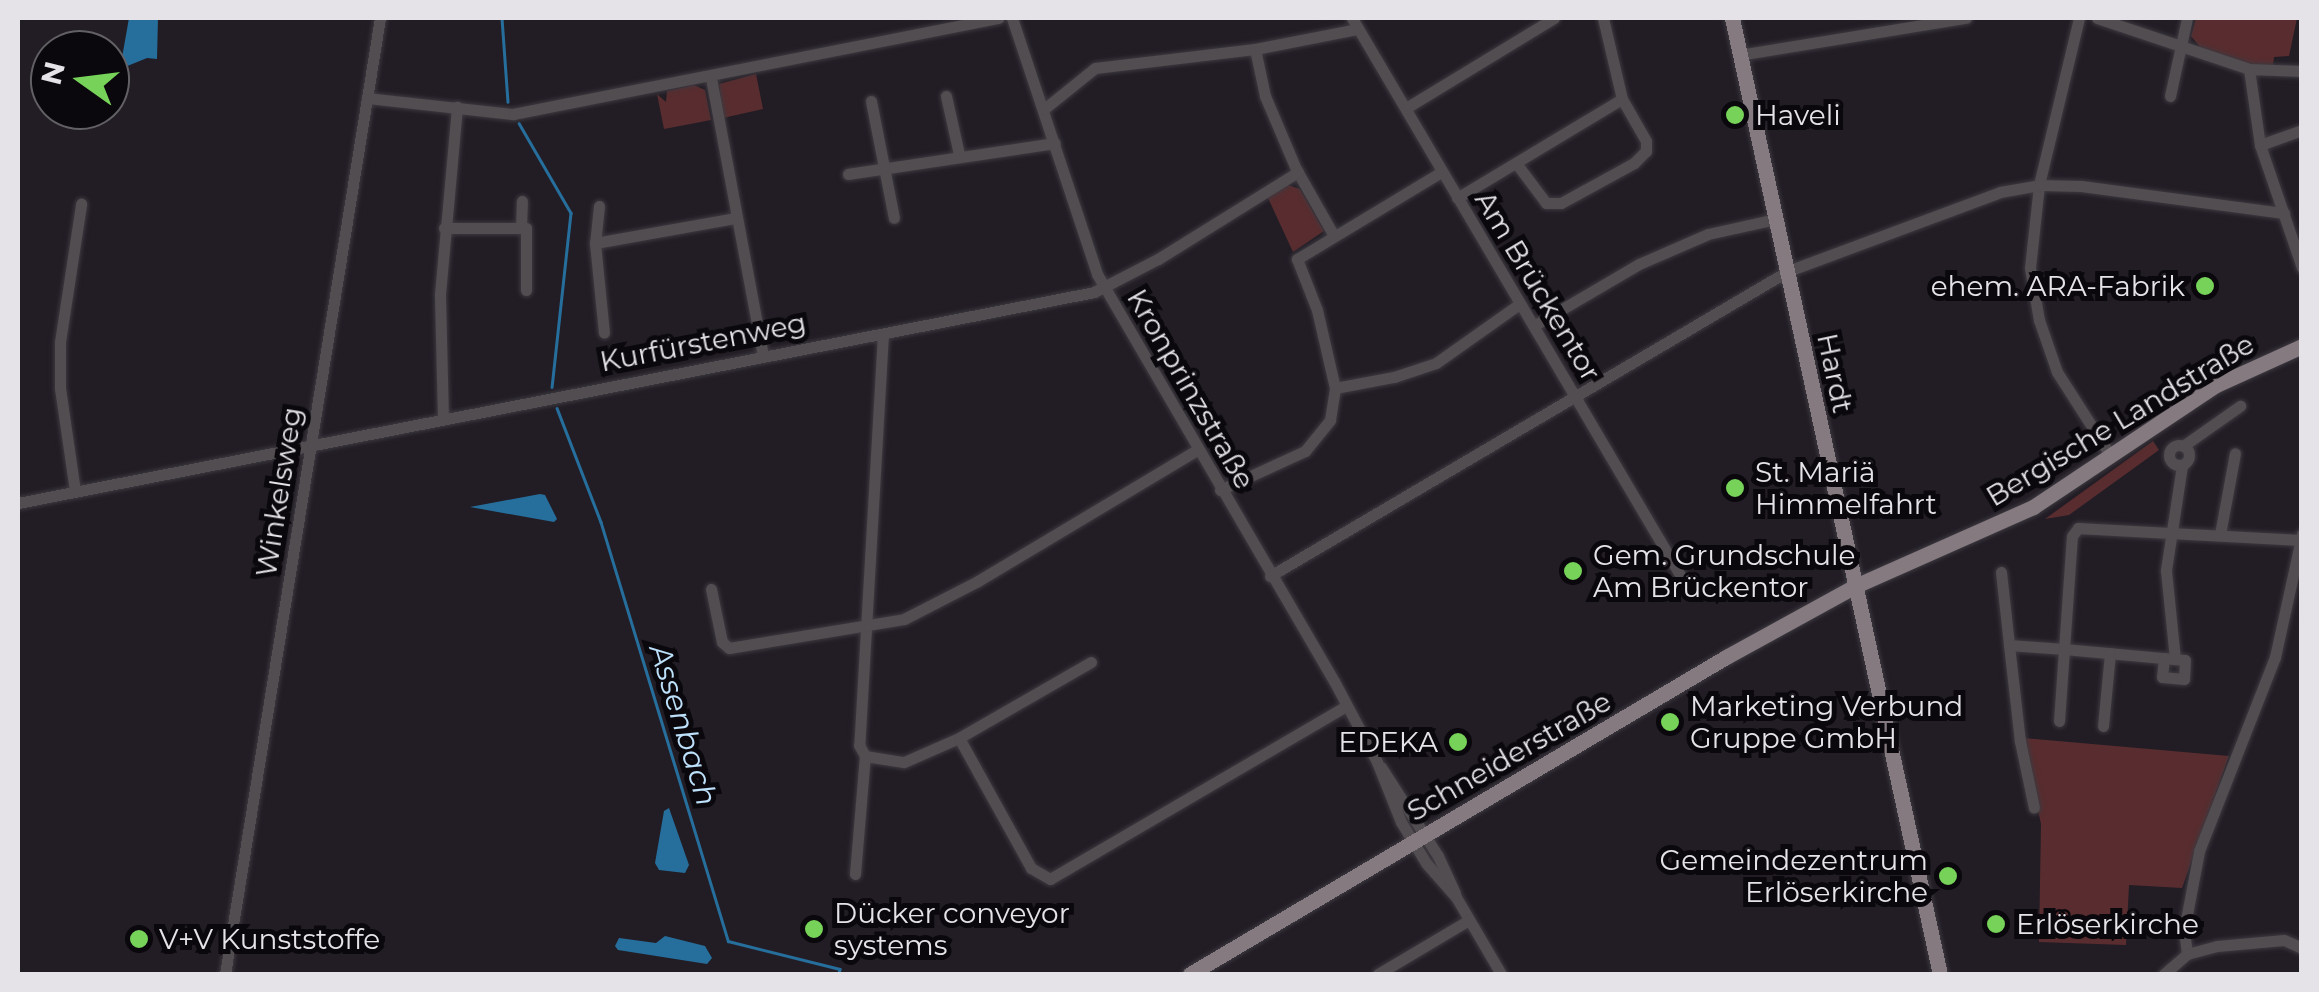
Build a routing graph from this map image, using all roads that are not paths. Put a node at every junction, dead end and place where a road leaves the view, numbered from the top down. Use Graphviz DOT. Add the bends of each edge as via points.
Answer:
graph roads {
  1 [pos="380,18"];
  2 [pos="999,18"];
  3 [pos="1012,18"];
  4 [pos="1554,18"];
  5 [pos="1603,18"];
  6 [pos="1732,18"];
  7 [pos="1966,18"];
  8 [pos="2079,18"];
  9 [pos="2098,18"];
  10 [pos="2187,18"];
  11 [pos="1949,19"];
  12 [pos="1355,23"];
  13 [pos="2180,45"];
  14 [pos="1255,49"];
  15 [pos="1739,55"];
  16 [pos="2249,69"];
  17 [pos="2302,71"];
  18 [pos="712,78"];
  19 [pos="946,96"];
  20 [pos="2170,96"];
  21 [pos="367,98"];
  22 [pos="1622,99"];
  23 [pos="871,101"];
  24 [pos="457,107"];
  25 [pos="1044,108"];
  26 [pos="1406,108"];
  27 [pos="2302,130"];
  28 [pos="1054,143"];
  29 [pos="2260,145"];
  30 [pos="959,154"];
  31 [pos="1516,164"];
  32 [pos="884,167"];
  33 [pos="1298,172"];
  34 [pos="1441,172"];
  35 [pos="848,174"];
  36 [pos="2039,185"];
  37 [pos="1457,198"];
  38 [pos="522,201"];
  39 [pos="81,204"];
  40 [pos="599,206"];
  41 [pos="2284,213"];
  42 [pos="735,218"];
  43 [pos="894,218"];
  44 [pos="1776,220"];
  45 [pos="444,228"];
  46 [pos="522,228"];
  47 [pos="1333,234"];
  48 [pos="595,243"];
  49 [pos="2302,268"];
  50 [pos="1788,270"];
  51 [pos="1103,287"];
  52 [pos="526,290"];
  53 [pos="1518,305"];
  54 [pos="1535,325"];
  55 [pos="604,333"];
  56 [pos="883,334"];
  57 [pos="2302,346"];
  58 [pos="763,355"];
  59 [pos="1335,388"];
  60 [pos="1575,398"];
  61 [pos="2240,406"];
  62 [pos="444,418"];
  63 [pos="312,448"];
  64 [pos="1196,450"];
  65 [pos="2235,452"];
  66 [pos="2110,455"];
  67 [pos="1220,490"];
  68 [pos="75,491"];
  69 [pos="18,503"];
  70 [pos="2172,531"];
  71 [pos="2220,534"];
  72 [pos="2301,537"];
  73 [pos="2001,572"];
  74 [pos="1270,576"];
  75 [pos="1683,580"];
  76 [pos="1856,586"];
  77 [pos="711,589"];
  78 [pos="865,622"];
  79 [pos="2010,645"];
  80 [pos="2064,649"];
  81 [pos="2110,653"];
  82 [pos="1092,662"];
  83 [pos="1346,706"];
  84 [pos="2059,721"];
  85 [pos="2104,726"];
  86 [pos="959,738"];
  87 [pos="865,756"];
  88 [pos="2034,808"];
  89 [pos="1418,838"];
  90 [pos="854,874"];
  91 [pos="1469,920"];
  92 [pos="2302,948"];
  93 [pos="2187,954"];
  94 [pos="225,974"];
  95 [pos="1190,974"];
  96 [pos="1378,974"];
  97 [pos="1501,974"];
  98 [pos="1940,974"];
  99 [pos="2164,974"];
  1 -- 21 [label="street, Winkelsweg"];
  2 -- 18 [label="street"];
  3 -- 25 [label="street, Kronprinzstraße"];
  4 -- 26 [label="street"];
  5 -- 22 [label="street"];
  6 -- 15 [label="main road, Hardt"];
  7 -- 11 [label="street"];
  8 -- 36 [label="street"];
  9 -- 13 [label="street"];
  10 -- 13 [label="street"];
  11 -- 15 [label="street"];
  12 -- 14 [label="street"];
  12 -- 26 [label="street, Am Brückentor"];
  13 -- 16 [label="street"];
  13 -- 20 [label="street"];
  14 -- 25 [label="street" via="1095,68"];
  14 -- 33 [label="street" via="1266,96"];
  15 -- 44 [label="main road, Hardt"];
  16 -- 17 [label="street"];
  16 -- 29 [label="street"];
  18 -- 24 [label="street" via="512,114"];
  18 -- 42 [label="street"];
  19 -- 30 [label="street"];
  21 -- 24 [label="street"];
  21 -- 63 [label="street, Winkelsweg"];
  22 -- 31 [label="street"];
  22 -- 31 [label="street" via="1646,142 1634,162 1561,203 1546,202"];
  23 -- 32 [label="street"];
  24 -- 45 [label="street"];
  25 -- 28 [label="street, Kronprinzstraße"];
  26 -- 34 [label="street, Am Brückentor"];
  27 -- 29 [label="street"];
  28 -- 30 [label="street" via="975,158"];
  28 -- 51 [label="street, Kronprinzstraße"];
  29 -- 41 [label="street"];
  30 -- 32 [label="street"];
  31 -- 37 [label="street"];
  32 -- 35 [label="street"];
  32 -- 43 [label="street"];
  33 -- 47 [label="street"];
  33 -- 51 [label="street, Kurfürstenweg"];
  34 -- 37 [label="street, Am Brückentor"];
  34 -- 47 [label="street"];
  36 -- 41 [label="street"];
  36 -- 50 [label="street"];
  36 -- 66 [label="street" via="2030,268 2039,320 2056,372"];
  37 -- 53 [label="street, Am Brückentor"];
  38 -- 46 [label="street"];
  39 -- 68 [label="street" via="60,342"];
  40 -- 48 [label="street"];
  41 -- 49 [label="street"];
  42 -- 48 [label="street"];
  42 -- 58 [label="street"];
  44 -- 50 [label="main road, Hardt"];
  44 -- 54 [label="street" via="1708,234 1639,264"];
  45 -- 46 [label="street"];
  45 -- 62 [label="street"];
  46 -- 52 [label="street"];
  47 -- 59 [label="street" via="1297,259 1318,310"];
  48 -- 55 [label="street"];
  50 -- 60 [label="street"];
  50 -- 76 [label="main road, Hardt"];
  51 -- 56 [label="street, Kurfürstenweg"];
  51 -- 64 [label="street, Kronprinzstraße"];
  53 -- 54 [label="street, Am Brückentor"];
  53 -- 59 [label="street" via="1436,362"];
  54 -- 60 [label="street, Am Brückentor"];
  56 -- 58 [label="street, Kurfürstenweg"];
  56 -- 78 [label="street"];
  57 -- 66 [label="main road, Bergische Landstraße" via="2216,384"];
  58 -- 62 [label="street, Kurfürstenweg"];
  59 -- 67 [label="street" via="1330,420 1305,451"];
  60 -- 74 [label="street"];
  60 -- 75 [label="street, Am Brückentor"];
  61 -- 70 [label="street" via="2182,446 2189,457 2182,464"];
  62 -- 63 [label="street, Kurfürstenweg"];
  63 -- 68 [label="street, Kurfürstenweg"];
  63 -- 94 [label="street, Winkelsweg"];
  64 -- 67 [label="street, Kronprinzstraße"];
  64 -- 78 [label="street" via="964,589 904,619"];
  65 -- 71 [label="street"];
  66 -- 76 [label="main road, Bergische Landstraße" via="2034,507"];
  67 -- 74 [label="street, Kronprinzstraße"];
  68 -- 69 [label="street, Kurfürstenweg"];
  70 -- 71 [label="street"];
  70 -- 80 [label="street" via="2074,532"];
  70 -- 81 [label="street" via="2166,570 2169,658"];
  71 -- 72 [label="street"];
  72 -- 93 [label="street" via="2275,657 2199,851 2184,930"];
  73 -- 79 [label="street"];
  74 -- 83 [label="street, Kronprinzstraße"];
  76 -- 89 [label="main road, Schneiderstraße"];
  76 -- 98 [label="main road, Hardt"];
  77 -- 78 [label="street" via="728,648"];
  78 -- 87 [label="street" via="859,745"];
  79 -- 80 [label="street"];
  79 -- 88 [label="street"];
  80 -- 81 [label="street"];
  80 -- 84 [label="street"];
  81 -- 85 [label="street"];
  82 -- 86 [label="street"];
  83 -- 86 [label="street" via="1050,879 1032,868"];
  83 -- 89 [label="street, Kronprinzstraße"];
  86 -- 87 [label="street" via="904,762"];
  87 -- 90 [label="street"];
  89 -- 91 [label="street, Kronprinzstraße"];
  89 -- 95 [label="main road, Schneiderstraße"];
  91 -- 96 [label="street"];
  91 -- 97 [label="street, Kronprinzstraße"];
  92 -- 93 [label="street" via="2284,940"];
  93 -- 99 [label="street"];
}
